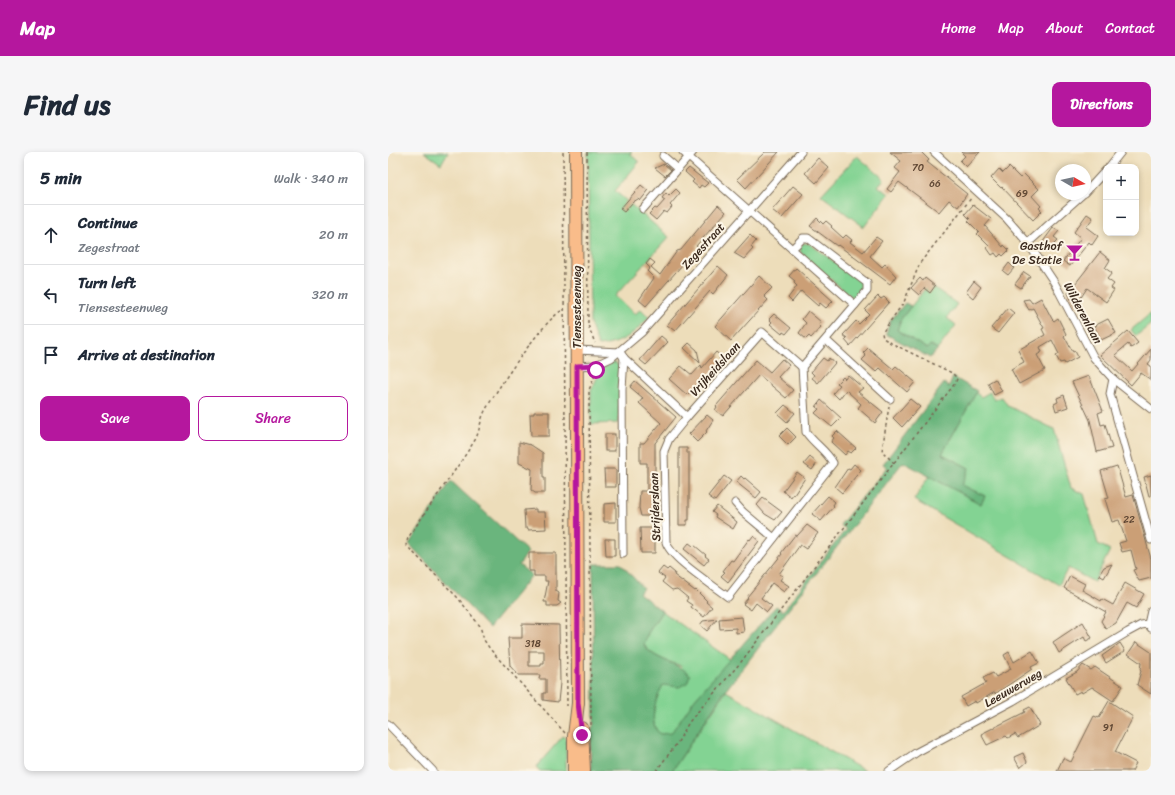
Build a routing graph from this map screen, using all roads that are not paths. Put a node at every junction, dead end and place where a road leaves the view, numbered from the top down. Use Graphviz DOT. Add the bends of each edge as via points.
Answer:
graph roads {
  1 [pos="576,152"];
  2 [pos="801,152"];
  3 [pos="934,152"];
  4 [pos="1121,152"];
  5 [pos="688,154"];
  6 [pos="663,156"];
  7 [pos="1111,164"];
  8 [pos="678,169"];
  9 [pos="1103,174"];
  10 [pos="1091,187"];
  11 [pos="1076,200"];
  12 [pos="643,209"];
  13 [pos="749,211"];
  14 [pos="1028,243"];
  15 [pos="792,249"];
  16 [pos="855,305"];
  17 [pos="826,340"];
  18 [pos="577,350"];
  19 [pos="622,355"];
  20 [pos="577,366"];
  21 [pos="802,367"];
  22 [pos="1113,379"];
  23 [pos="890,399"];
  24 [pos="1151,409"];
  25 [pos="687,417"];
  26 [pos="735,503"];
  27 [pos="774,538"];
  28 [pos="1151,540"];
  29 [pos="623,554"];
  30 [pos="1151,612"];
  31 [pos="1149,626"];
  32 [pos="578,703"];
  33 [pos="388,724"];
  34 [pos="433,771"];
  35 [pos="574,771"];
  36 [pos="584,771"];
  37 [pos="889,771"];
  1 -- 18 [label="main road, Tiensesteenweg"];
  2 -- 13 [label="street, Zegestraat"];
  3 -- 14 [label="street, Wilderenlaan" via="1007,219"];
  4 -- 7 [label="street"];
  5 -- 8 [label="street"];
  5 -- 13 [label="street"];
  6 -- 8 [label="street"];
  8 -- 12 [label="street"];
  9 -- 10 [label="street"];
  11 -- 14 [label="street"];
  13 -- 15 [label="street"];
  13 -- 19 [label="street, Zegestraat"];
  14 -- 22 [label="street, Wilderenlaan" via="1054,282 1094,358"];
  15 -- 16 [label="street"];
  15 -- 16 [label="street" via="803,238 808,238 867,283 867,291"];
  16 -- 17 [label="street"];
  17 -- 21 [label="street"];
  17 -- 23 [label="street"];
  18 -- 19 [label="street"];
  18 -- 20 [label="main road, Tiensesteenweg"];
  19 -- 20 [label="street, Zegestraat" via="596,365"];
  19 -- 25 [label="street"];
  19 -- 29 [label="street"];
  20 -- 32 [label="main road, Tiensesteenweg"];
  21 -- 25 [label="street, Vrijheidslaan" via="762,332"];
  21 -- 27 [label="street, Strijderslaan" via="806,432 810,439 828,454 833,463"];
  22 -- 24 [label="street, Wilderenlaan"];
  22 -- 28 [label="street" via="1110,394"];
  25 -- 27 [label="street, Strijderslaan" via="669,439 664,451 668,548 728,597"];
  26 -- 27 [label="street"];
  30 -- 31 [label="street"];
  31 -- 37 [label="street, Leeuwerweg" via="1141,625 1128,632 1012,701 917,752"];
  32 -- 35 [label="main road, Tiensesteenweg" via="574,736"];
  32 -- 36 [label="main road, Tiensesteenweg"];
  33 -- 34 [label="street"];
}
